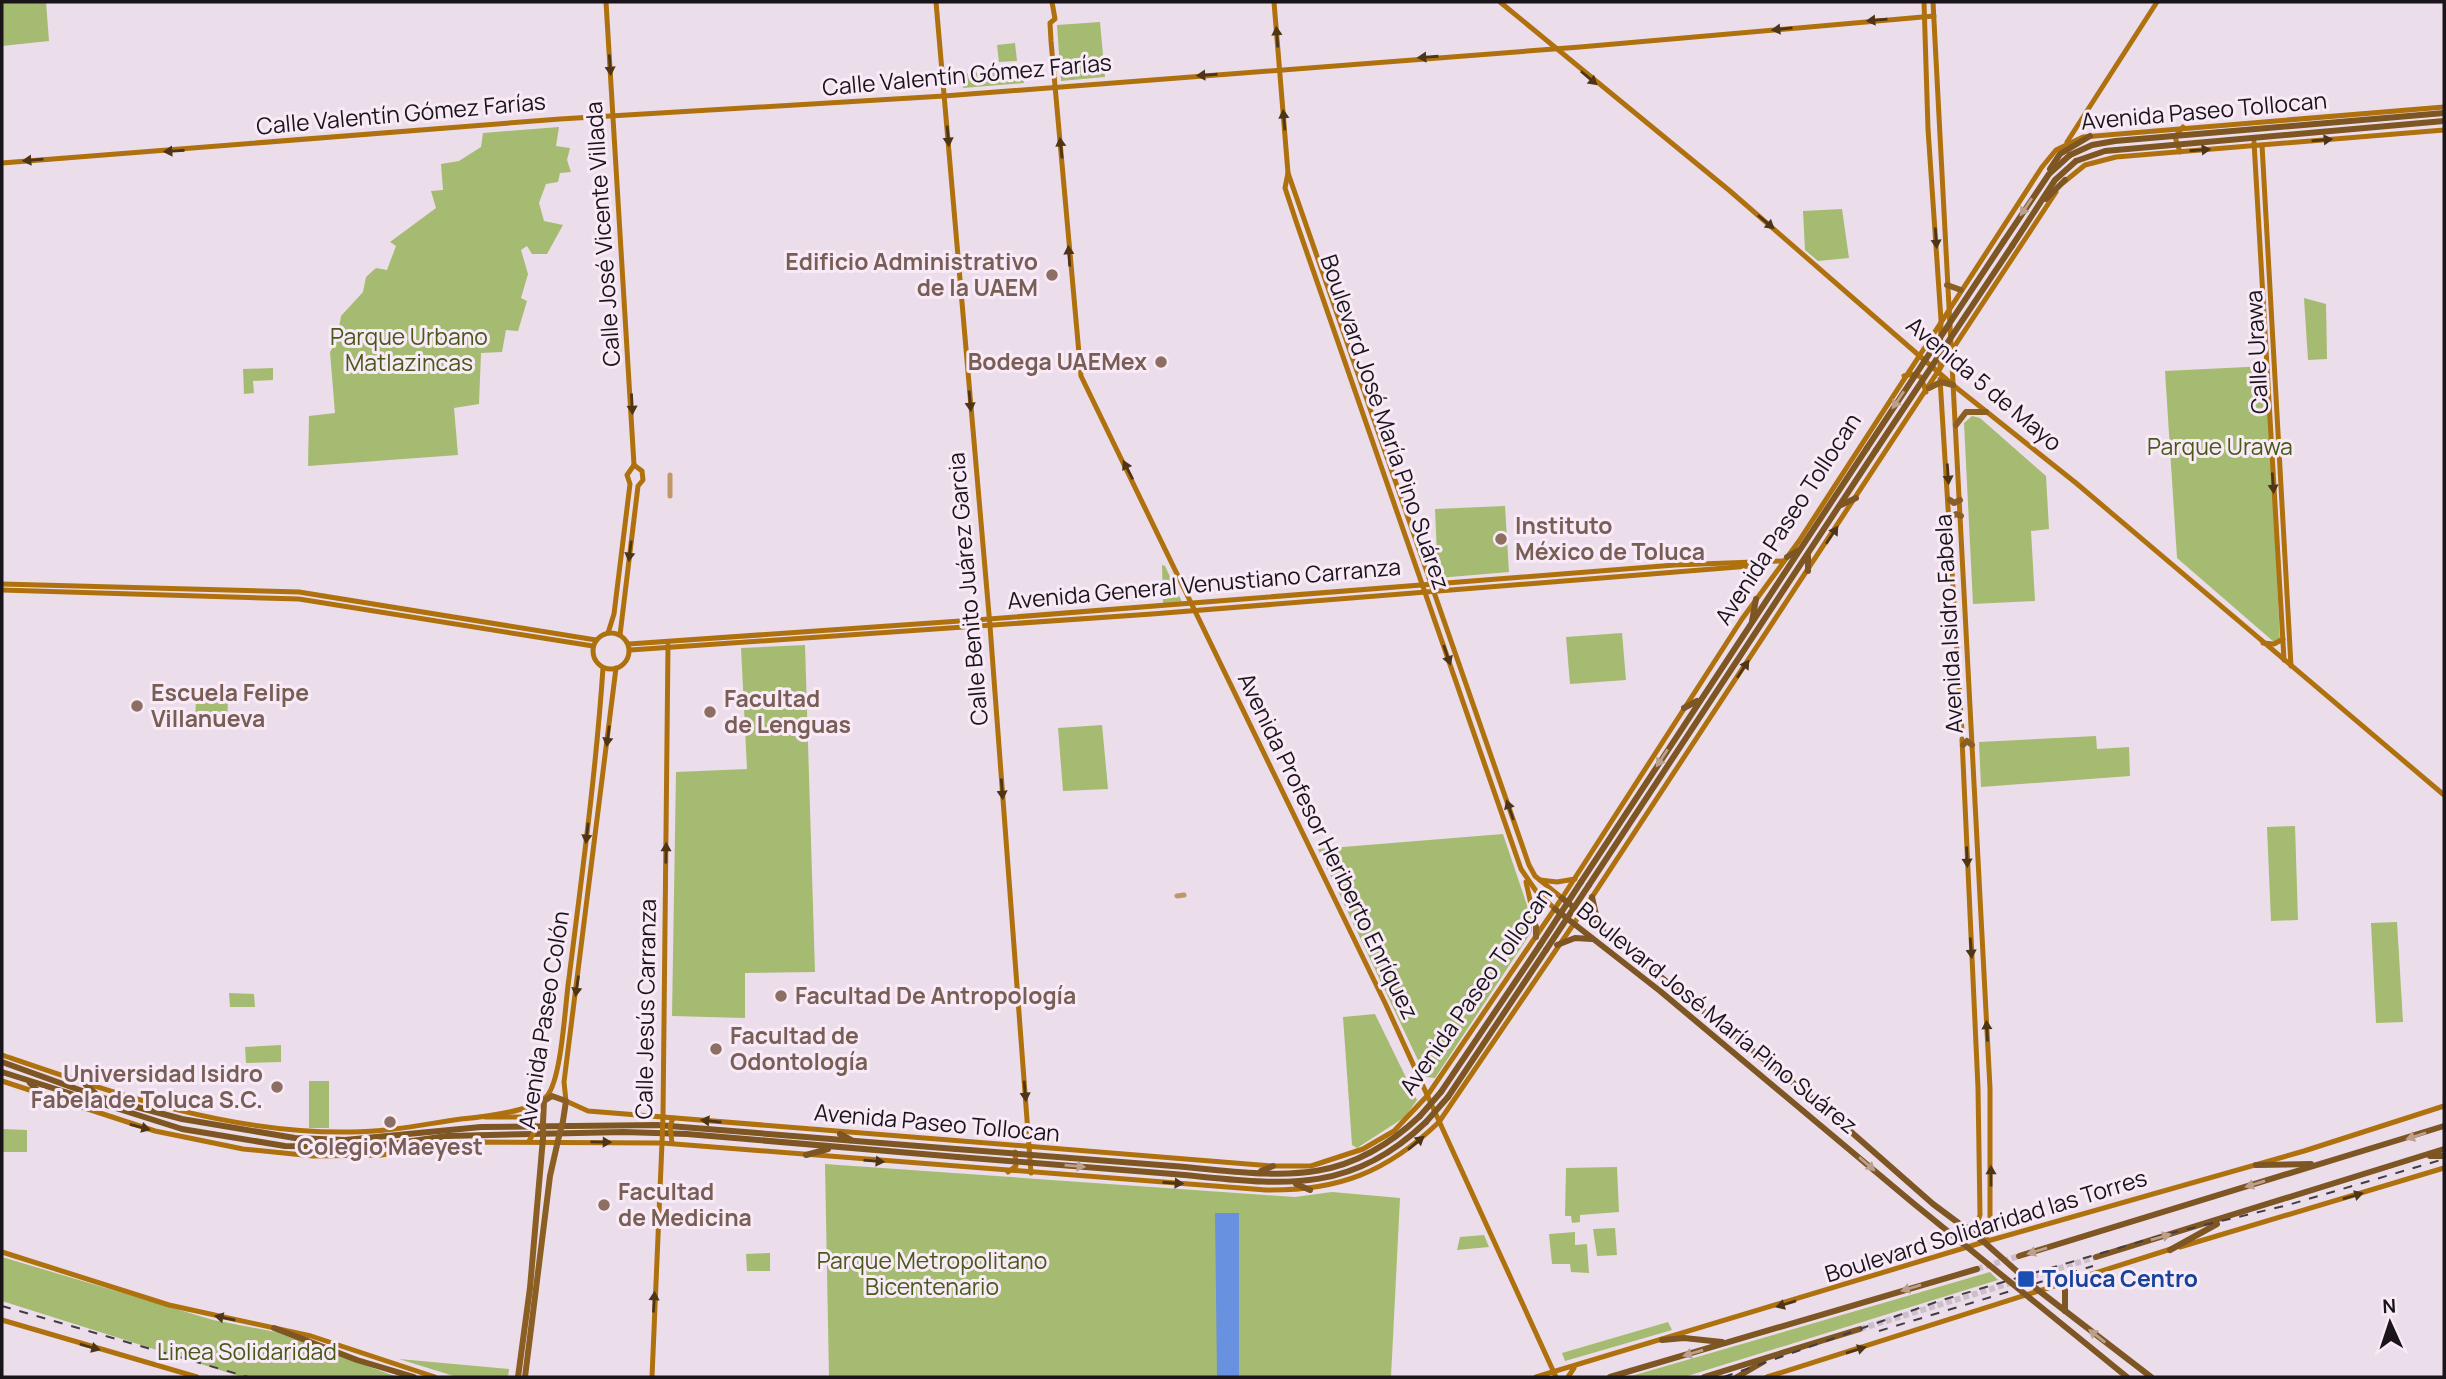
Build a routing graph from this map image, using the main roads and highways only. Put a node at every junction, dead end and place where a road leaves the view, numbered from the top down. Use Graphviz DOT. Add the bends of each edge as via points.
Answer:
graph roads {
  1 [pos="606,2"];
  2 [pos="936,2"];
  3 [pos="1052,2"];
  4 [pos="1274,2"];
  5 [pos="1500,2"];
  6 [pos="1924,2"];
  7 [pos="1933,2"];
  8 [pos="2157,2"];
  9 [pos="1925,16"];
  10 [pos="1934,16"];
  11 [pos="1555,49"];
  12 [pos="1279,68"];
  13 [pos="1055,86"];
  14 [pos="944,96"];
  15 [pos="2444,107"];
  16 [pos="2444,113"];
  17 [pos="613,116"];
  18 [pos="2288,120"];
  19 [pos="2260,121"];
  20 [pos="2444,121"];
  21 [pos="2252,122"];
  22 [pos="2229,124"];
  23 [pos="2183,127"];
  24 [pos="2444,130"];
  25 [pos="2090,136"];
  26 [pos="2067,142"];
  27 [pos="2290,143"];
  28 [pos="2254,145"];
  29 [pos="2262,145"];
  30 [pos="2231,148"];
  31 [pos="2180,152"];
  32 [pos="2,163"];
  33 [pos="1288,173"];
  34 [pos="2049,174"];
  35 [pos="2065,180"];
  36 [pos="2035,210"];
  37 [pos="1306,221"];
  38 [pos="1297,224"];
  39 [pos="1947,285"];
  40 [pos="1959,293"];
  41 [pos="1948,309"];
  42 [pos="1978,312"];
  43 [pos="1941,320"];
  44 [pos="1951,353"];
  45 [pos="1919,354"];
  46 [pos="1940,371"];
  47 [pos="1903,376"];
  48 [pos="1941,382"];
  49 [pos="1953,385"];
  50 [pos="1928,390"];
  51 [pos="1986,412"];
  52 [pos="1956,425"];
  53 [pos="634,465"];
  54 [pos="630,484"];
  55 [pos="638,486"];
  56 [pos="1856,498"];
  57 [pos="1950,500"];
  58 [pos="1960,500"];
  59 [pos="1840,506"];
  60 [pos="1826,508"];
  61 [pos="1961,516"];
  62 [pos="1951,517"];
  63 [pos="1813,519"];
  64 [pos="1801,549"];
  65 [pos="1808,554"];
  66 [pos="1783,561"];
  67 [pos="1808,571"];
  68 [pos="1430,583"];
  69 [pos="2,584"];
  70 [pos="1424,587"];
  71 [pos="2,590"];
  72 [pos="1433,590"];
  73 [pos="1756,599"];
  74 [pos="1189,602"];
  75 [pos="1193,610"];
  76 [pos="990,622"];
  77 [pos="1751,626"];
  78 [pos="608,633"];
  79 [pos="620,635"];
  80 [pos="2283,639"];
  81 [pos="594,643"];
  82 [pos="2263,643"];
  83 [pos="668,645"];
  84 [pos="629,647"];
  85 [pos="2284,660"];
  86 [pos="2291,666"];
  87 [pos="603,668"];
  88 [pos="616,668"];
  89 [pos="1699,701"];
  90 [pos="1684,708"];
  91 [pos="1698,721"];
  92 [pos="1704,726"];
  93 [pos="1962,739"];
  94 [pos="1972,745"];
  95 [pos="2444,795"];
  96 [pos="1525,878"];
  97 [pos="1538,879"];
  98 [pos="1577,879"];
  99 [pos="1593,896"];
  100 [pos="1562,898"];
  101 [pos="1555,909"];
  102 [pos="1581,913"];
  103 [pos="1572,924"];
  104 [pos="1539,928"];
  105 [pos="1601,929"];
  106 [pos="1536,937"];
  107 [pos="1595,940"];
  108 [pos="574,942"];
  109 [pos="1560,942"];
  110 [pos="582,943"];
  111 [pos="1543,947"];
  112 [pos="2,1055"];
  113 [pos="2,1062"];
  114 [pos="2,1072"];
  115 [pos="58,1075"];
  116 [pos="40,1076"];
  117 [pos="2,1082"];
  118 [pos="29,1082"];
  119 [pos="86,1085"];
  120 [pos="42,1095"];
  121 [pos="72,1096"];
  122 [pos="99,1097"];
  123 [pos="1427,1097"];
  124 [pos="52,1098"];
  125 [pos="546,1098"];
  126 [pos="566,1101"];
  127 [pos="2444,1106"];
  128 [pos="478,1117"];
  129 [pos="663,1117"];
  130 [pos="673,1118"];
  131 [pos="1439,1122"];
  132 [pos="2444,1126"];
  133 [pos="840,1134"];
  134 [pos="543,1140"];
  135 [pos="558,1140"];
  136 [pos="853,1141"];
  137 [pos="474,1142"];
  138 [pos="662,1143"];
  139 [pos="672,1143"];
  140 [pos="1011,1146"];
  141 [pos="833,1147"];
  142 [pos="1030,1148"];
  143 [pos="2444,1149"];
  144 [pos="806,1155"];
  145 [pos="2425,1155"];
  146 [pos="2444,1156"];
  147 [pos="2320,1164"];
  148 [pos="2256,1165"];
  149 [pos="1273,1166"];
  150 [pos="2444,1168"];
  151 [pos="1009,1172"];
  152 [pos="1255,1172"];
  153 [pos="1031,1173"];
  154 [pos="1326,1180"];
  155 [pos="1294,1183"];
  156 [pos="1313,1189"];
  157 [pos="2233,1216"];
  158 [pos="1962,1227"];
  159 [pos="1984,1242"];
  160 [pos="1968,1248"];
  161 [pos="2170,1250"];
  162 [pos="2,1252"];
  163 [pos="2019,1256"];
  164 [pos="2096,1257"];
  165 [pos="1977,1269"];
  166 [pos="2065,1282"];
  167 [pos="533,1288"];
  168 [pos="2038,1290"];
  169 [pos="2026,1295"];
  170 [pos="2065,1311"];
  171 [pos="2,1320"];
  172 [pos="274,1328"];
  173 [pos="1860,1329"];
  174 [pos="1662,1340"];
  175 [pos="1737,1340"];
  176 [pos="1780,1353"];
  177 [pos="1576,1366"];
  178 [pos="1555,1374"];
  179 [pos="197,1377"];
  180 [pos="414,1377"];
  181 [pos="435,1377"];
  182 [pos="518,1377"];
  183 [pos="525,1377"];
  184 [pos="652,1377"];
  185 [pos="1536,1377"];
  186 [pos="1568,1377"];
  187 [pos="1610,1377"];
  188 [pos="1703,1377"];
  189 [pos="1737,1377"];
  190 [pos="1767,1377"];
  191 [pos="2127,1377"];
  192 [pos="2151,1377"];
  1 -- 17 [label="main road, Calle José Vicente Villada, one-way"];
  2 -- 14 [label="main road, Calle Benito Juárez Garcia"];
  3 -- 13 [label="main road, Avenida Profesor Heriberto Enríquez"];
  12 -- 4 [label="main road, one-way"];
  5 -- 11 [label="main road, Avenida 5 de Mayo"];
  6 -- 9 [label="main road, Avenida Isidro Fabela"];
  7 -- 10 [label="main road, Avenida Isidro Fabela"];
  8 -- 26 [label="main road"];
  9 -- 10 [label="main road, Calle Valentín Gómez Farías"];
  9 -- 11 [label="main road, Calle Valentín Gómez Farías, one-way"];
  9 -- 43 [label="main road, Avenida Isidro Fabela, one-way"];
  10 -- 39 [label="main road, Avenida Isidro Fabela"];
  11 -- 12 [label="main road, Calle Valentín Gómez Farías, one-way"];
  11 -- 45 [label="main road, Avenida 5 de Mayo, one-way"];
  12 -- 13 [label="main road, Calle Valentín Gómez Farías, one-way"];
  33 -- 12 [label="main road, one-way"];
  13 -- 14 [label="main road, Calle Valentín Gómez Farías"];
  74 -- 13 [label="main road, Avenida Profesor Heriberto Enríquez, one-way" via="1078,369"];
  14 -- 17 [label="main road, Calle Valentín Gómez Farías"];
  14 -- 76 [label="main road, Calle Benito Juárez Garcia, one-way"];
  15 -- 18 [label="main road, Avenida Paseo Tollocan"];
  16 -- 34 [label="highway, Avenida Paseo Tollocan, bridge" via="2115,141 2070,155"];
  17 -- 32 [label="main road, Calle Valentín Gómez Farías, one-way"];
  17 -- 53 [label="main road, Calle José Vicente Villada, one-way"];
  18 -- 19 [label="main road, Avenida Paseo Tollocan"];
  18 -- 27 [label="main road" via="2281,134 2285,143"];
  19 -- 21 [label="main road, Avenida Paseo Tollocan"];
  19 -- 29 [label="main road, Calle Urawa"];
  20 -- 36 [label="highway, Avenida Paseo Tollocan, bridge" via="2105,151 2076,161"];
  21 -- 22 [label="main road, Avenida Paseo Tollocan"];
  21 -- 28 [label="main road, Calle Urawa"];
  22 -- 23 [label="main road, Avenida Paseo Tollocan"];
  22 -- 30 [label="main road" via="2240,135"];
  23 -- 25 [label="main road, Avenida Paseo Tollocan"];
  23 -- 31 [label="main road" via="2175,138"];
  27 -- 24 [label="main road, Avenida Paseo Tollocan, one-way"];
  25 -- 26 [label="main road, Avenida Paseo Tollocan"];
  25 -- 34 [label="highway" via="2060,154"];
  26 -- 40 [label="main road, Avenida Paseo Tollocan" via="2042,167"];
  27 -- 29 [label="main road, Avenida Paseo Tollocan"];
  28 -- 29 [label="main road, Avenida Paseo Tollocan"];
  28 -- 30 [label="main road, Avenida Paseo Tollocan"];
  28 -- 80 [label="main road, Calle Urawa, one-way"];
  29 -- 86 [label="main road, Calle Urawa"];
  31 -- 30 [label="main road, Avenida Paseo Tollocan, one-way"];
  31 -- 35 [label="main road, Avenida Paseo Tollocan" via="2103,159 2079,168"];
  33 -- 37 [label="main road, Boulevard José María Pino Suárez"];
  33 -- 38 [label="main road, Boulevard José María Pino Suárez" via="1285,188"];
  34 -- 60 [label="highway, Avenida Paseo Tollocan, one-way, bridge"];
  35 -- 36 [label="highway"];
  35 -- 42 [label="main road, Avenida Paseo Tollocan"];
  36 -- 59 [label="highway, Avenida Paseo Tollocan, bridge"];
  37 -- 38 [label="main road"];
  37 -- 68 [label="main road, Boulevard José María Pino Suárez"];
  38 -- 70 [label="main road, Boulevard José María Pino Suárez"];
  39 -- 40 [label="main road"];
  39 -- 41 [label="main road, Avenida Isidro Fabela"];
  40 -- 41 [label="main road, Avenida Paseo Tollocan"];
  40 -- 42 [label="main road" via="1963,311"];
  41 -- 43 [label="main road, Avenida Paseo Tollocan"];
  41 -- 44 [label="main road, Avenida Isidro Fabela"];
  42 -- 44 [label="main road, Avenida Paseo Tollocan"];
  43 -- 45 [label="main road, Avenida Paseo Tollocan"];
  43 -- 46 [label="main road, Avenida Isidro Fabela"];
  44 -- 46 [label="main road, Avenida Paseo Tollocan"];
  44 -- 49 [label="main road, Avenida Isidro Fabela"];
  45 -- 46 [label="main road, Avenida 5 de Mayo"];
  45 -- 47 [label="main road, Avenida Paseo Tollocan"];
  46 -- 48 [label="main road, Avenida Isidro Fabela"];
  46 -- 49 [label="main road, Avenida 5 de Mayo"];
  46 -- 50 [label="main road, Avenida Paseo Tollocan"];
  47 -- 50 [label="main road" via="1921,377"];
  47 -- 63 [label="main road, Avenida Paseo Tollocan"];
  48 -- 49 [label="main road"];
  48 -- 50 [label="main road"];
  48 -- 57 [label="main road, Avenida Isidro Fabela, one-way"];
  49 -- 51 [label="main road, Avenida 5 de Mayo"];
  49 -- 52 [label="main road, Avenida Isidro Fabela"];
  50 -- 56 [label="main road, Avenida Paseo Tollocan"];
  51 -- 52 [label="main road" via="1970,410"];
  51 -- 82 [label="main road, Avenida 5 de Mayo"];
  52 -- 58 [label="main road, Avenida Isidro Fabela"];
  53 -- 54 [label="main road" via="628,472"];
  53 -- 55 [label="main road" via="642,472"];
  54 -- 55 [label="main road"];
  54 -- 78 [label="main road"];
  55 -- 79 [label="main road, one-way"];
  56 -- 59 [label="highway"];
  67 -- 56 [label="main road, Avenida Paseo Tollocan, one-way"];
  57 -- 58 [label="main road"];
  57 -- 62 [label="main road, Avenida Isidro Fabela"];
  58 -- 61 [label="main road, Avenida Isidro Fabela"];
  59 -- 65 [label="highway, Avenida Paseo Tollocan"];
  60 -- 63 [label="highway"];
  60 -- 64 [label="highway, Avenida Paseo Tollocan"];
  61 -- 62 [label="main road"];
  61 -- 94 [label="main road, Avenida Isidro Fabela"];
  62 -- 93 [label="main road, Avenida Isidro Fabela"];
  63 -- 66 [label="main road, Avenida Paseo Tollocan"];
  64 -- 66 [label="highway"];
  64 -- 77 [label="highway, Avenida Paseo Tollocan"];
  65 -- 67 [label="highway"];
  65 -- 91 [label="highway, Avenida Paseo Tollocan"];
  66 -- 68 [label="main road, Avenida General Venustiano Carranza"];
  66 -- 72 [label="main road, Avenida General Venustiano Carranza"];
  66 -- 73 [label="main road, Avenida Paseo Tollocan"];
  92 -- 67 [label="main road, Avenida Paseo Tollocan, one-way"];
  68 -- 70 [label="main road, Avenida General Venustiano Carranza"];
  68 -- 72 [label="main road, Boulevard José María Pino Suárez"];
  69 -- 81 [label="main road" via="299,592"];
  70 -- 72 [label="main road, Avenida General Venustiano Carranza"];
  70 -- 74 [label="main road, Avenida General Venustiano Carranza"];
  70 -- 75 [label="main road, Avenida General Venustiano Carranza"];
  70 -- 96 [label="main road, Boulevard José María Pino Suárez, one-way"];
  71 -- 81 [label="main road" via="299,599"];
  97 -- 72 [label="main road, Boulevard José María Pino Suárez, one-way" via="1529,865"];
  73 -- 77 [label="highway"];
  73 -- 90 [label="main road, Avenida Paseo Tollocan"];
  74 -- 75 [label="main road, Avenida Profesor Heriberto Enríquez"];
  74 -- 76 [label="main road, Avenida General Venustiano Carranza"];
  75 -- 76 [label="main road, Avenida General Venustiano Carranza"];
  75 -- 123 [label="main road, Avenida Profesor Heriberto Enríquez"];
  76 -- 83 [label="main road, Avenida General Venustiano Carranza"];
  76 -- 142 [label="main road, Calle Benito Juárez Garcia, one-way"];
  77 -- 89 [label="highway, Avenida Paseo Tollocan"];
  78 -- 79 [label="main road"];
  78 -- 81 [label="main road"];
  79 -- 84 [label="main road"];
  80 -- 82 [label="main road"];
  80 -- 85 [label="main road, Calle Urawa"];
  81 -- 87 [label="main road" via="594,659"];
  82 -- 85 [label="main road, Avenida 5 de Mayo"];
  83 -- 84 [label="main road, Avenida General Venustiano Carranza"];
  129 -- 83 [label="main road, Calle Jesús Carranza, one-way"];
  84 -- 88 [label="main road" via="626,661"];
  85 -- 86 [label="main road, Avenida 5 de Mayo"];
  86 -- 95 [label="main road, Avenida 5 de Mayo"];
  87 -- 88 [label="main road"];
  87 -- 108 [label="main road, Avenida Paseo Colón, one-way"];
  88 -- 110 [label="main road, Avenida Paseo Colón, one-way"];
  89 -- 90 [label="highway"];
  89 -- 98 [label="highway, Avenida Paseo Tollocan, one-way"];
  90 -- 98 [label="main road, Avenida Paseo Tollocan"];
  91 -- 92 [label="highway"];
  91 -- 111 [label="highway, Avenida Paseo Tollocan, bridge"];
  92 -- 99 [label="main road, Avenida Paseo Tollocan"];
  93 -- 94 [label="main road"];
  93 -- 158 [label="main road, Avenida Isidro Fabela, one-way" via="1980,1215 1976,1226"];
  159 -- 94 [label="main road, Avenida Isidro Fabela, one-way" via="1990,1230 1990,1088"];
  96 -- 101 [label="main road, Boulevard José María Pino Suárez"];
  96 -- 104 [label="main road"];
  97 -- 98 [label="main road"];
  97 -- 100 [label="main road, Boulevard José María Pino Suárez"];
  98 -- 99 [label="main road" via="1577,890"];
  98 -- 100 [label="main road, Avenida Paseo Tollocan"];
  98 -- 111 [label="highway, Avenida Paseo Tollocan, bridge"];
  99 -- 102 [label="main road, Avenida Paseo Tollocan"];
  99 -- 105 [label="highway" via="1593,913"];
  100 -- 101 [label="main road, Avenida Paseo Tollocan"];
  100 -- 102 [label="highway, Boulevard José María Pino Suárez"];
  101 -- 103 [label="highway, Boulevard José María Pino Suárez"];
  101 -- 104 [label="main road, Avenida Paseo Tollocan"];
  102 -- 103 [label="main road, Avenida Paseo Tollocan"];
  102 -- 105 [label="highway, Boulevard José María Pino Suárez"];
  103 -- 107 [label="highway, Boulevard José María Pino Suárez"];
  103 -- 109 [label="main road, Avenida Paseo Tollocan"];
  104 -- 106 [label="main road"];
  104 -- 109 [label="main road" via="1556,928"];
  105 -- 158 [label="highway, Boulevard José María Pino Suárez" via="1816,1101"];
  106 -- 123 [label="main road, Avenida Paseo Tollocan"];
  107 -- 109 [label="highway"];
  107 -- 160 [label="highway, Boulevard José María Pino Suárez, one-way"];
  108 -- 110 [label="main road"];
  108 -- 125 [label="main road, Avenida Paseo Colón" via="554,1084"];
  109 -- 131 [label="main road, Avenida Paseo Tollocan"];
  110 -- 126 [label="main road, Avenida Paseo Colón, one-way" via="564,1082"];
  111 -- 152 [label="highway, Avenida Paseo Tollocan, bridge" via="1440,1092 1390,1142 1349,1163 1308,1173"];
  111 -- 154 [label="highway, Avenida Paseo Tollocan, bridge" via="1448,1097 1426,1122 1378,1159"];
  112 -- 115 [label="main road, Avenida Paseo Tollocan"];
  113 -- 116 [label="highway, Avenida Paseo Tollocan"];
  114 -- 118 [label="highway, Avenida Paseo Tollocan"];
  115 -- 116 [label="highway"];
  115 -- 119 [label="main road, Avenida Paseo Tollocan"];
  116 -- 122 [label="highway, Avenida Paseo Tollocan"];
  117 -- 120 [label="main road, Avenida Paseo Tollocan"];
  118 -- 120 [label="highway"];
  118 -- 121 [label="highway, Avenida Paseo Tollocan"];
  119 -- 122 [label="highway"];
  119 -- 128 [label="main road, Avenida Paseo Tollocan" via="179,1112 306,1131 363,1131"];
  120 -- 124 [label="main road, Avenida Paseo Tollocan"];
  121 -- 124 [label="highway"];
  121 -- 141 [label="highway, Avenida Paseo Tollocan" via="182,1129 310,1148 370,1147 459,1135 624,1132"];
  122 -- 136 [label="highway, Avenida Paseo Tollocan" via="209,1125 320,1140 481,1127 657,1125"];
  123 -- 131 [label="main road, Avenida Profesor Heriberto Enríquez"];
  123 -- 149 [label="main road, Avenida Paseo Tollocan" via="1394,1131 1363,1149 1311,1166"];
  124 -- 137 [label="main road, Avenida Paseo Tollocan, one-way" via="166,1133 287,1154 380,1155"];
  125 -- 126 [label="main road, Avenida Paseo Tollocan"];
  125 -- 128 [label="main road, Avenida Paseo Tollocan" via="528,1108"];
  125 -- 134 [label="main road, Avenida Paseo Colón, bridge"];
  126 -- 129 [label="main road, Avenida Paseo Tollocan" via="588,1111"];
  126 -- 135 [label="main road, Avenida Paseo Colón, bridge"];
  127 -- 148 [label="main road, Boulevard Solidaridad las Torres"];
  128 -- 137 [label="main road, bridge" via="531,1117 536,1131 529,1141"];
  129 -- 130 [label="main road, Avenida Paseo Tollocan"];
  129 -- 138 [label="main road, Calle Jesús Carranza, bridge"];
  133 -- 130 [label="main road, Avenida Paseo Tollocan, one-way"];
  130 -- 139 [label="main road, bridge"];
  156 -- 131 [label="main road, Avenida Paseo Tollocan, one-way" via="1382,1166 1405,1153"];
  131 -- 178 [label="main road, Avenida Profesor Heriberto Enríquez"];
  132 -- 147 [label="highway, Boulevard Solidaridad las Torres, one-way"];
  133 -- 136 [label="highway"];
  133 -- 140 [label="main road, Avenida Paseo Tollocan"];
  134 -- 135 [label="main road, Avenida Paseo Tollocan"];
  134 -- 137 [label="main road, Avenida Paseo Tollocan"];
  134 -- 167 [label="main road, Avenida Paseo Colón"];
  135 -- 138 [label="main road, Avenida Paseo Tollocan, one-way"];
  135 -- 167 [label="main road, Avenida Paseo Colón"];
  136 -- 152 [label="highway, Avenida Paseo Tollocan, bridge"];
  138 -- 139 [label="main road, Avenida Paseo Tollocan"];
  184 -- 138 [label="main road, Calle Jesús Carranza, one-way"];
  139 -- 144 [label="main road, Avenida Paseo Tollocan"];
  140 -- 142 [label="main road, Avenida Paseo Tollocan"];
  140 -- 151 [label="main road" via="1017,1162"];
  141 -- 144 [label="highway"];
  141 -- 155 [label="highway, Avenida Paseo Tollocan, one-way, bridge"];
  142 -- 149 [label="main road, Avenida Paseo Tollocan"];
  142 -- 153 [label="main road, Calle Benito Juárez Garcia"];
  143 -- 145 [label="highway"];
  144 -- 151 [label="main road, Avenida Paseo Tollocan, one-way"];
  145 -- 146 [label="highway"];
  145 -- 157 [label="highway"];
  147 -- 148 [label="highway"];
  147 -- 163 [label="highway, Boulevard Solidaridad las Torres, one-way"];
  148 -- 159 [label="main road, Boulevard Solidaridad las Torres"];
  149 -- 152 [label="highway"];
  161 -- 150 [label="main road, one-way"];
  151 -- 153 [label="main road, Avenida Paseo Tollocan"];
  153 -- 156 [label="main road, Avenida Paseo Tollocan, one-way"];
  154 -- 155 [label="highway, Avenida Paseo Tollocan"];
  154 -- 156 [label="highway"];
  155 -- 156 [label="highway"];
  157 -- 161 [label="highway"];
  164 -- 157 [label="highway, one-way"];
  158 -- 159 [label="highway, Boulevard José María Pino Suárez"];
  159 -- 160 [label="main road, Boulevard Solidaridad las Torres"];
  159 -- 168 [label="highway, Boulevard José María Pino Suárez"];
  160 -- 169 [label="highway, Boulevard José María Pino Suárez"];
  160 -- 174 [label="main road, Boulevard Solidaridad las Torres, one-way"];
  161 -- 166 [label="main road"];
  172 -- 162 [label="main road, one-way" via="169,1305"];
  165 -- 175 [label="highway, Boulevard Solidaridad las Torres, one-way"];
  166 -- 168 [label="main road"];
  166 -- 170 [label="highway"];
  167 -- 182 [label="main road, Avenida Paseo Colón"];
  167 -- 183 [label="main road, Avenida Paseo Colón"];
  168 -- 169 [label="main road"];
  168 -- 170 [label="highway, Boulevard José María Pino Suárez"];
  190 -- 169 [label="main road, one-way"];
  169 -- 191 [label="highway, Boulevard José María Pino Suárez"];
  192 -- 170 [label="highway, Boulevard José María Pino Suárez, one-way"];
  171 -- 179 [label="main road, one-way"];
  172 -- 180 [label="highway"];
  172 -- 181 [label="main road" via="321,1338"];
  173 -- 176 [label="highway"];
  174 -- 175 [label="highway"];
  174 -- 177 [label="main road, Boulevard Solidaridad las Torres"];
  175 -- 187 [label="highway, Boulevard Solidaridad las Torres, one-way"];
  176 -- 188 [label="highway"];
  176 -- 189 [label="highway"];
  177 -- 178 [label="main road, Boulevard Solidaridad las Torres"];
  177 -- 186 [label="main road"];
  178 -- 185 [label="main road, Boulevard Solidaridad las Torres"];
}
